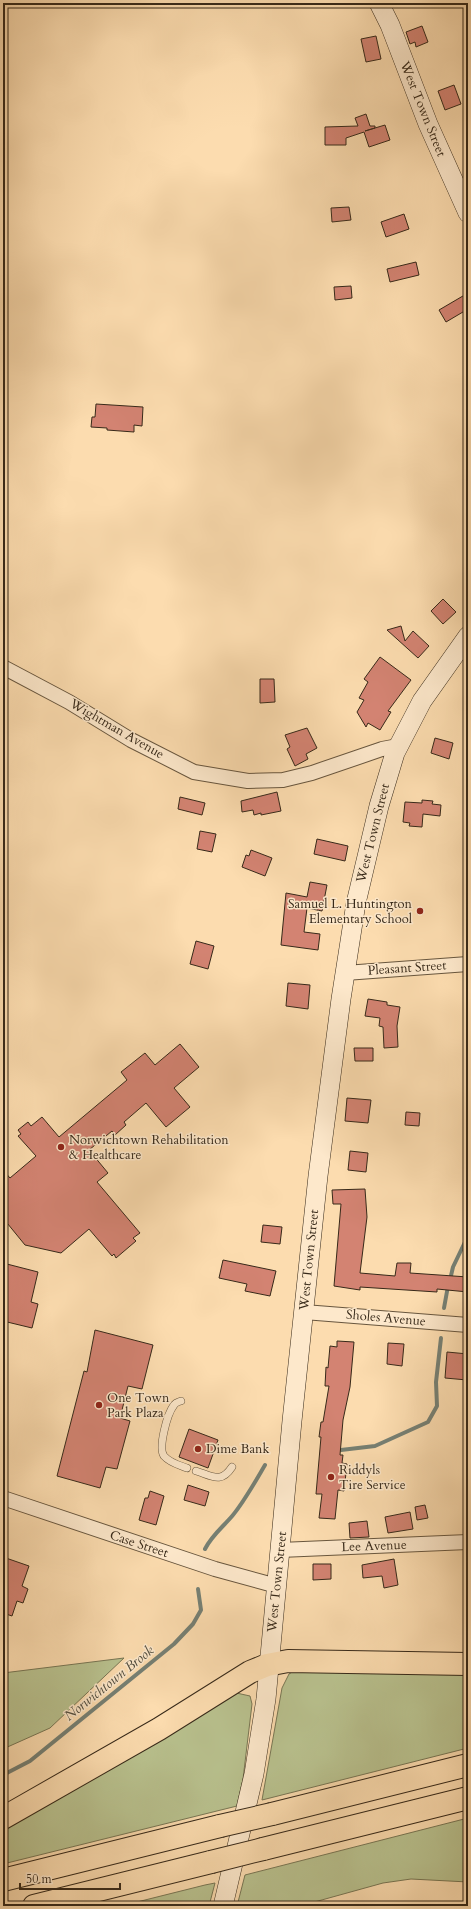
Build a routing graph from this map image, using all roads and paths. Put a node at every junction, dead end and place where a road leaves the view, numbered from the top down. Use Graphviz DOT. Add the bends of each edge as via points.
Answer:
graph roads {
  1 [pos="379,3"];
  2 [pos="468,213"];
  3 [pos="468,636"];
  4 [pos="3,667"];
  5 [pos="398,746"];
  6 [pos="468,964"];
  7 [pos="345,973"];
  8 [pos="304,1312"];
  9 [pos="468,1325"];
  10 [pos="182,1401"];
  11 [pos="232,1467"];
  12 [pos="187,1468"];
  13 [pos="196,1471"];
  14 [pos="3,1498"];
  15 [pos="468,1542"];
  16 [pos="280,1550"];
  17 [pos="277,1586"];
  18 [pos="468,1664"];
  19 [pos="269,1665"];
  20 [pos="468,1765"];
  21 [pos="468,1798"];
  22 [pos="3,1818"];
  23 [pos="3,1880"];
  24 [pos="42,1905"];
  25 [pos="223,1906"];
  1 -- 2 [label="main road, West Town Street" via="390,24 428,124"];
  3 -- 5 [label="main road, West Town Street" via="422,701"];
  4 -- 5 [label="street, Wightman Avenue" via="69,702 131,740 194,772 248,782 283,780"];
  5 -- 7 [label="main road, West Town Street" via="386,779 370,841 356,903"];
  6 -- 7 [label="street, Pleasant Street"];
  7 -- 8 [label="main road, West Town Street" via="326,1113"];
  8 -- 9 [label="street, Sholes Avenue"];
  8 -- 16 [label="main road, West Town Street"];
  10 -- 12 [label="lane" via="177,1402 172,1408 161,1449 169,1461"];
  11 -- 13 [label="lane" via="221,1478"];
  14 -- 17 [label="street, Case Street" via="215,1569"];
  15 -- 16 [label="street, Lee Avenue"];
  16 -- 17 [label="main road, West Town Street"];
  17 -- 19 [label="main road, West Town Street"];
  18 -- 19 [label="highway" via="295,1661"];
  19 -- 22 [label="highway" via="250,1672 152,1733"];
  19 -- 25 [label="main road, West Town Street" via="254,1774"];
  20 -- 23 [label="highway, bridge"];
  21 -- 24 [label="highway, bridge"];
}
